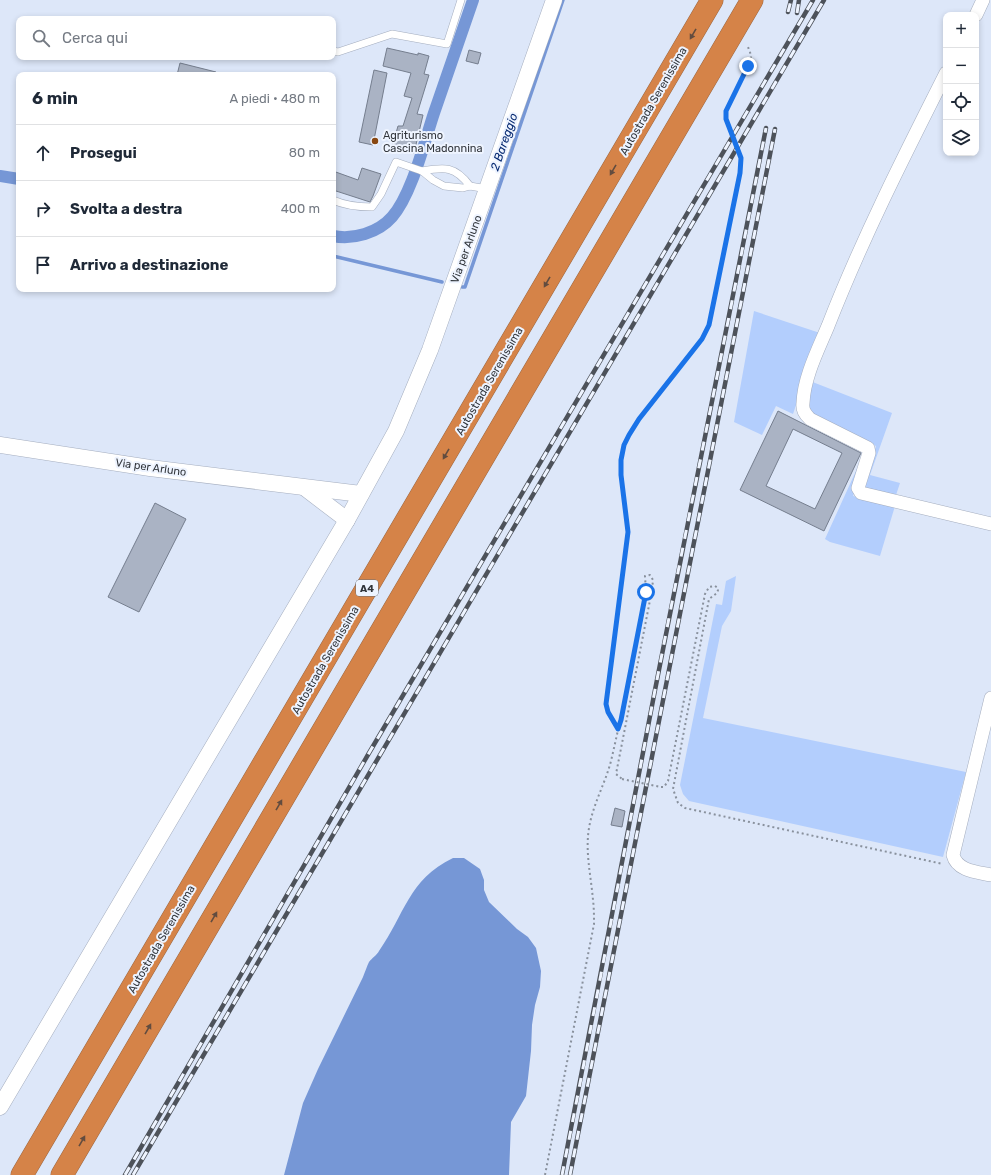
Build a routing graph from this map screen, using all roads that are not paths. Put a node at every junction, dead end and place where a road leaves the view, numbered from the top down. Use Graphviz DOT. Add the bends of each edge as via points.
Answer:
graph roads {
  1 [pos="461,0"];
  2 [pos="554,0"];
  3 [pos="712,0"];
  4 [pos="752,0"];
  5 [pos="984,0"];
  6 [pos="978,12"];
  7 [pos="336,52"];
  8 [pos="943,79"];
  9 [pos="422,171"];
  10 [pos="470,186"];
  11 [pos="487,189"];
  12 [pos="336,201"];
  13 [pos="0,445"];
  14 [pos="303,487"];
  15 [pos="362,493"];
  16 [pos="347,520"];
  17 [pos="991,524"];
  18 [pos="991,698"];
  19 [pos="991,875"];
  20 [pos="0,1107"];
  21 [pos="22,1175"];
  22 [pos="62,1175"];
  1 -- 7 [label="lane" via="447,44 392,34"];
  2 -- 11 [label="street, Via per Arluno"];
  3 -- 21 [label="highway, Autostrada Serenissima / A4, one-way"];
  22 -- 4 [label="highway, one-way"];
  5 -- 6 [label="street"];
  8 -- 17 [label="street" via="848,274 810,371 802,405 810,419 868,448 869,453 858,488 861,493"];
  9 -- 10 [label="lane" via="444,186"];
  9 -- 10 [label="lane" via="438,168 456,171"];
  9 -- 12 [label="lane" via="396,162 372,207"];
  10 -- 11 [label="lane"];
  11 -- 15 [label="street, Via per Arluno" via="430,350 396,431"];
  13 -- 14 [label="street, Via per Arluno" via="150,468"];
  14 -- 15 [label="street, Via per Arluno"];
  14 -- 16 [label="street, Via per Arluno"];
  15 -- 16 [label="street"];
  16 -- 20 [label="street"];
  18 -- 19 [label="street" via="953,855 955,861 969,870"];
}
